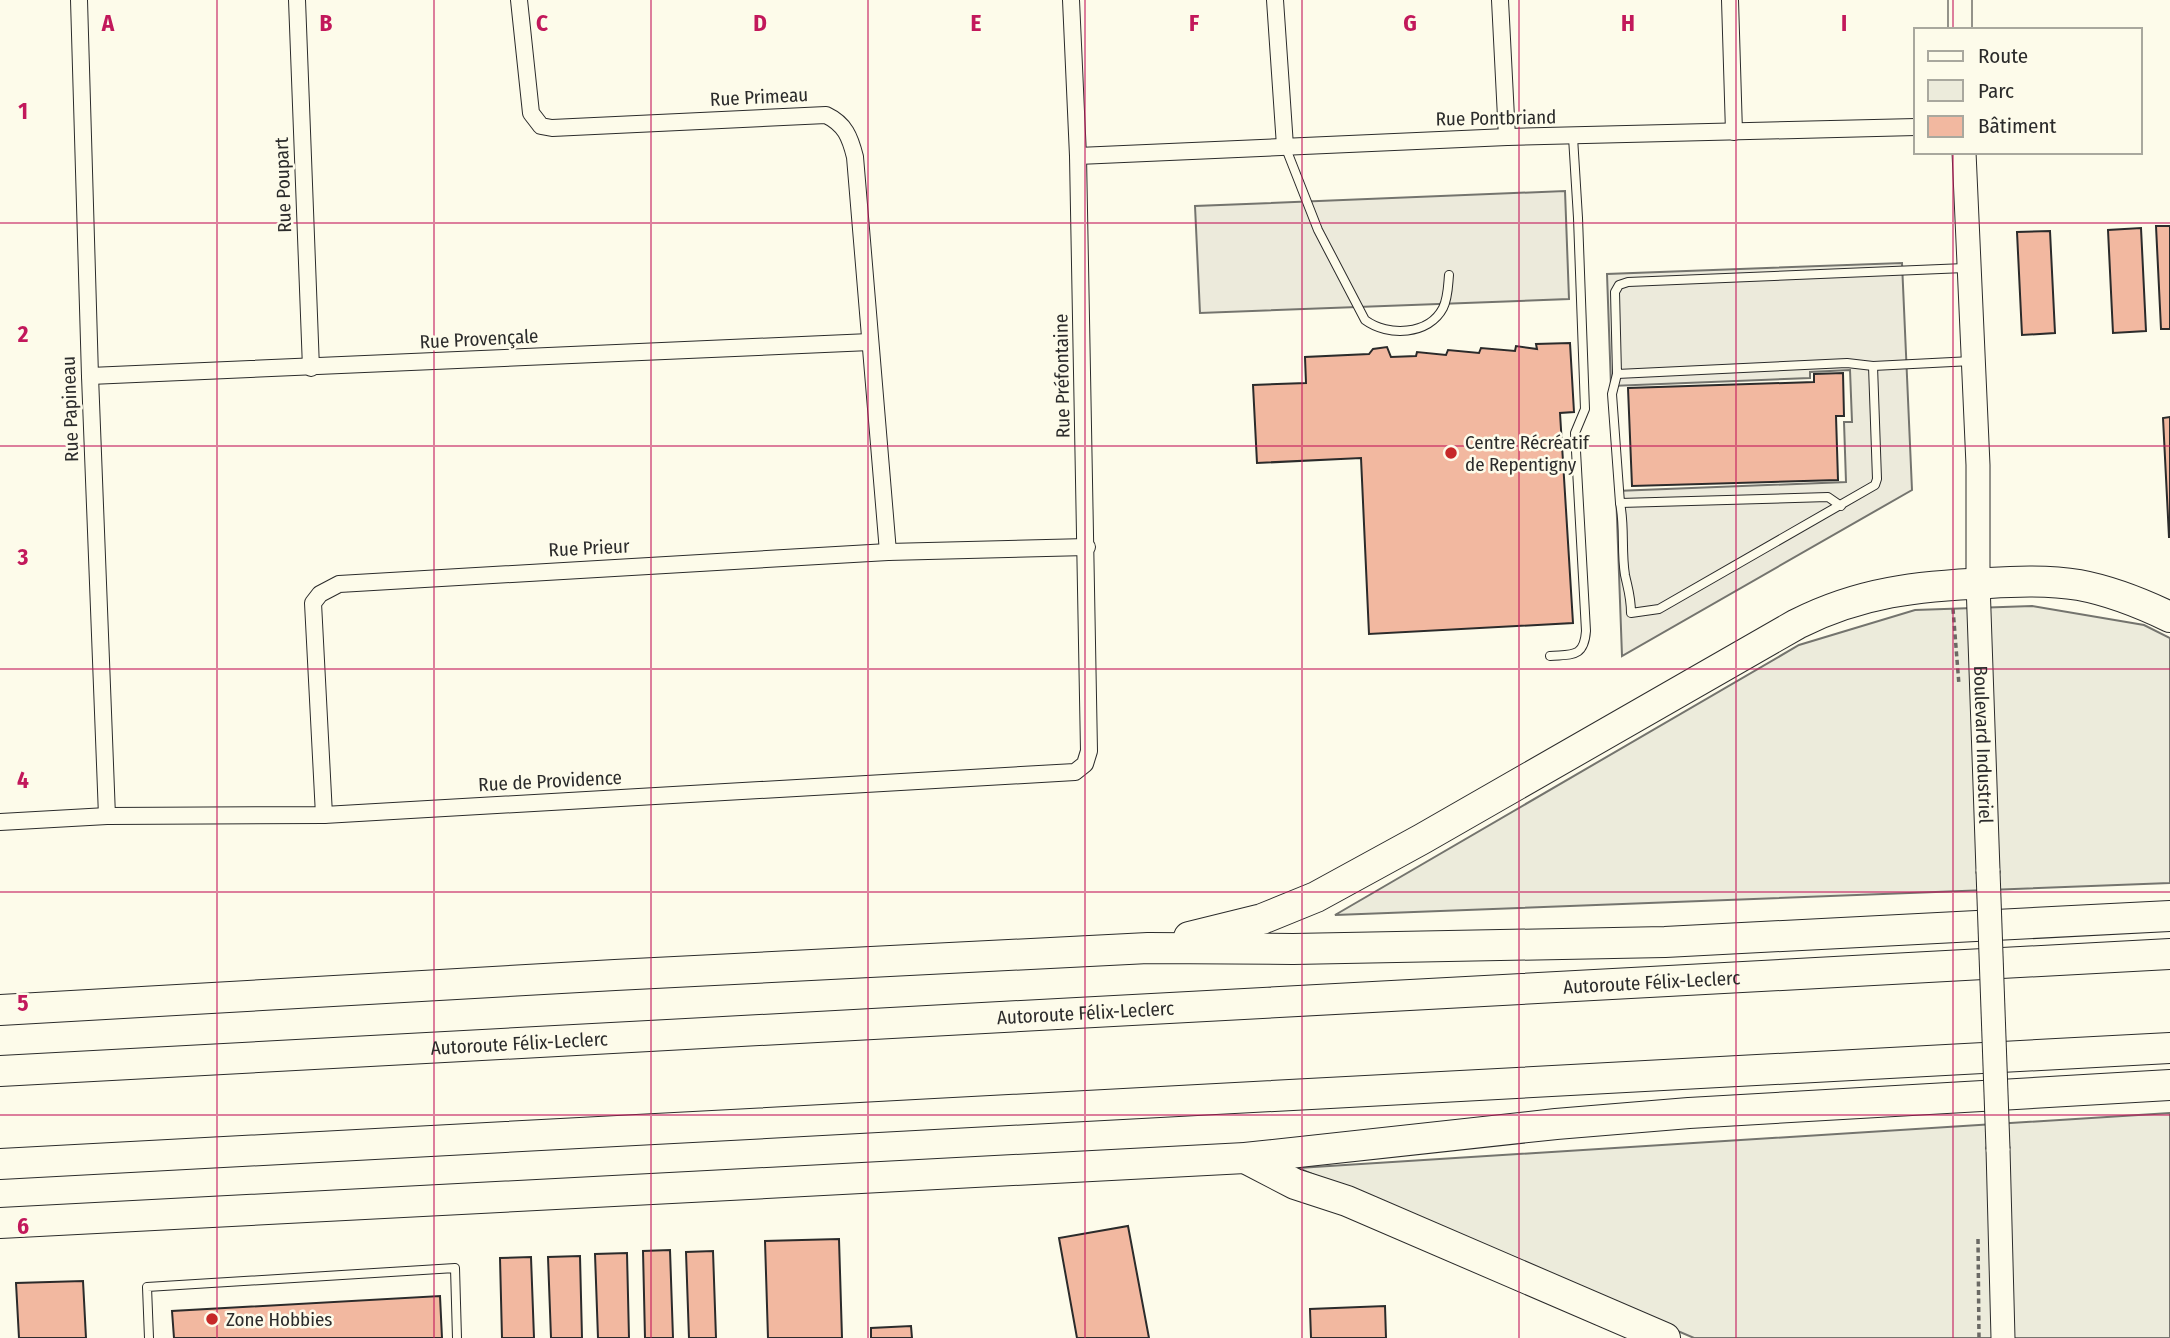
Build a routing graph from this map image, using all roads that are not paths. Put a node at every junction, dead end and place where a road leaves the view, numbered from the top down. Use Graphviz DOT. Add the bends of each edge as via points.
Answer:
graph roads {
  1 [pos="79,0"];
  2 [pos="297,0"];
  3 [pos="519,0"];
  4 [pos="1071,0"];
  5 [pos="1275,0"];
  6 [pos="1500,0"];
  7 [pos="1730,0"];
  8 [pos="1960,0"];
  9 [pos="1960,28"];
  10 [pos="1914,127"];
  11 [pos="1734,132"];
  12 [pos="1507,137"];
  13 [pos="1573,137"];
  14 [pos="1285,146"];
  15 [pos="1964,154"];
  16 [pos="1078,156"];
  17 [pos="1968,268"];
  18 [pos="1449,275"];
  19 [pos="870,342"];
  20 [pos="1973,361"];
  21 [pos="1873,366"];
  22 [pos="311,368"];
  23 [pos="1617,374"];
  24 [pos="90,376"];
  25 [pos="1620,503"];
  26 [pos="1841,506"];
  27 [pos="1087,547"];
  28 [pos="887,552"];
  29 [pos="1978,583"];
  30 [pos="2170,617"];
  31 [pos="1550,656"];
  32 [pos="1089,751"];
  33 [pos="324,815"];
  34 [pos="107,816"];
  35 [pos="0,822"];
  36 [pos="2170,916"];
  37 [pos="1148,948"];
  38 [pos="2170,954"];
  39 [pos="3,1011"];
  40 [pos="2170,1048"];
  41 [pos="0,1071"];
  42 [pos="2170,1085"];
  43 [pos="1245,1158"];
  44 [pos="0,1164"];
  45 [pos="0,1223"];
  46 [pos="149,1338"];
  47 [pos="457,1338"];
  48 [pos="1665,1338"];
  49 [pos="2003,1338"];
  1 -- 24 [label="street, Rue Papineau"];
  2 -- 22 [label="street, Rue Poupart"];
  3 -- 19 [label="street, Rue Primeau" via="531,113 541,126 826,115 838,120 849,135 855,157"];
  4 -- 16 [label="street, Rue Préfontaine"];
  5 -- 14 [label="street"];
  6 -- 12 [label="street"];
  7 -- 11 [label="street"];
  8 -- 9 [label="street"];
  10 -- 11 [label="street, Rue Pontbriand"];
  11 -- 13 [label="street, Rue Pontbriand"];
  12 -- 13 [label="street, Rue Pontbriand"];
  12 -- 14 [label="street, Rue Pontbriand"];
  13 -- 31 [label="lane" via="1585,409 1575,433 1586,631 1581,651"];
  14 -- 16 [label="street, Rue Pontbriand"];
  14 -- 18 [label="lane" via="1318,230 1365,320 1395,332 1420,326 1442,311"];
  15 -- 17 [label="street, Boulevard Industriel"];
  16 -- 27 [label="street, Rue Préfontaine"];
  17 -- 20 [label="street, Boulevard Industriel"];
  17 -- 23 [label="lane" via="1628,282 1615,292"];
  19 -- 22 [label="street, Rue Provençale"];
  19 -- 28 [label="street, Rue Primeau"];
  20 -- 21 [label="lane"];
  20 -- 29 [label="street, Boulevard Industriel"];
  21 -- 23 [label="lane" via="1847,363"];
  21 -- 26 [label="lane" via="1877,479 1875,485"];
  22 -- 24 [label="street, Rue Provençale"];
  23 -- 25 [label="lane" via="1612,394"];
  24 -- 34 [label="street, Rue Papineau"];
  25 -- 26 [label="lane" via="1828,497"];
  25 -- 26 [label="lane" via="1631,613 1666,605"];
  27 -- 28 [label="street, Rue Prieur"];
  27 -- 32 [label="street, Rue Préfontaine"];
  28 -- 33 [label="street, Rue Prieur" via="329,588 313,603"];
  29 -- 30 [label="highway" via="2079,585"];
  29 -- 37 [label="highway" via="1889,591 1826,610 1316,897 1262,919"];
  29 -- 49 [label="street, Boulevard Industriel, bridge"];
  32 -- 33 [label="street, Rue de Providence" via="1086,764 1074,772"];
  33 -- 34 [label="street, Rue de Providence"];
  34 -- 35 [label="street, Rue de Providence"];
  36 -- 37 [label="highway" via="1665,942"];
  37 -- 39 [label="highway"];
  38 -- 41 [label="highway, Autoroute Félix-Leclerc"];
  40 -- 44 [label="highway"];
  42 -- 43 [label="highway" via="1635,1117"];
  43 -- 45 [label="highway"];
  43 -- 48 [label="highway" via="1295,1184 1382,1216"];
  46 -- 47 [label="lane" via="147,1287 455,1268"];
}
